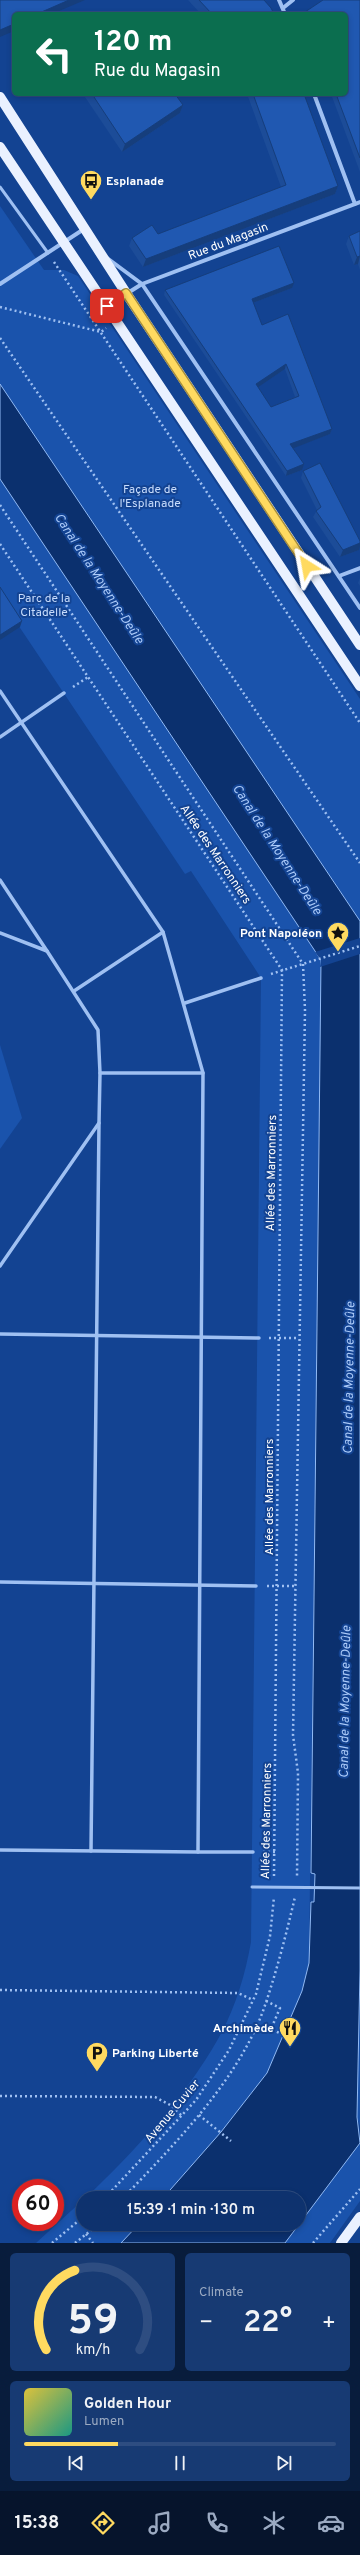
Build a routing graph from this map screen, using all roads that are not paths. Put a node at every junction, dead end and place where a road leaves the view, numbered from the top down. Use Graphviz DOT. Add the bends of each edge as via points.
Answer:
graph roads {
  1 [pos="279,0"];
  2 [pos="293,0"];
  3 [pos="283,8"];
  4 [pos="284,12"];
  5 [pos="315,96"];
  6 [pos="0,97"];
  7 [pos="0,148"];
  8 [pos="0,187"];
  9 [pos="360,202"];
  10 [pos="355,204"];
  11 [pos="86,228"];
  12 [pos="63,243"];
  13 [pos="48,253"];
  14 [pos="102,254"];
  15 [pos="0,284"];
  16 [pos="142,284"];
  17 [pos="126,293"];
  18 [pos="107,306"];
  19 [pos="360,568"];
  20 [pos="339,576"];
  21 [pos="360,608"];
  22 [pos="360,645"];
  23 [pos="360,686"];
  24 [pos="0,691"];
  25 [pos="64,693"];
  26 [pos="22,723"];
  27 [pos="0,738"];
  28 [pos="0,880"];
  29 [pos="163,932"];
  30 [pos="0,933"];
  31 [pos="47,951"];
  32 [pos="261,978"];
  33 [pos="74,991"];
  34 [pos="185,1003"];
  35 [pos="100,1072"];
  36 [pos="203,1073"];
  37 [pos="99,1123"];
  38 [pos="0,1266"];
  39 [pos="0,1334"];
  40 [pos="98,1335"];
  41 [pos="203,1337"];
  42 [pos="259,1338"];
  43 [pos="0,1582"];
  44 [pos="95,1584"];
  45 [pos="202,1586"];
  46 [pos="256,1586"];
  47 [pos="0,1850"];
  48 [pos="91,1851"];
  49 [pos="198,1852"];
  50 [pos="253,1852"];
  51 [pos="252,1887"];
  52 [pos="360,1888"];
  53 [pos="360,2217"];
  54 [pos="341,2243"];
  1 -- 3 [label="street"];
  2 -- 3 [label="street"];
  3 -- 4 [label="street"];
  5 -- 10 [label="street"];
  6 -- 11 [label="main road"];
  7 -- 12 [label="main road"];
  8 -- 13 [label="lane"];
  9 -- 10 [label="street, Rue du Magasin"];
  10 -- 16 [label="street, Rue du Magasin"];
  11 -- 12 [label="street"];
  11 -- 14 [label="main road"];
  12 -- 13 [label="street"];
  12 -- 18 [label="main road"];
  13 -- 15 [label="street"];
  14 -- 16 [label="street"];
  14 -- 17 [label="main road"];
  16 -- 17 [label="street, Rue du Magasin"];
  16 -- 20 [label="street"];
  17 -- 18 [label="street, Rue du Magasin"];
  17 -- 22 [label="main road"];
  18 -- 23 [label="main road"];
  19 -- 20 [label="street"];
  20 -- 21 [label="street"];
  24 -- 26 [label="street"];
  25 -- 26 [label="street"];
  26 -- 27 [label="street"];
  26 -- 29 [label="street"];
  28 -- 31 [label="street"];
  29 -- 33 [label="street"];
  29 -- 34 [label="street"];
  30 -- 31 [label="street"];
  31 -- 33 [label="street"];
  32 -- 34 [label="street"];
  33 -- 35 [label="street" via="98,1030"];
  34 -- 36 [label="street"];
  35 -- 36 [label="street"];
  35 -- 37 [label="street"];
  36 -- 41 [label="street"];
  37 -- 38 [label="street"];
  37 -- 40 [label="street"];
  39 -- 40 [label="street"];
  40 -- 41 [label="street"];
  40 -- 44 [label="street"];
  41 -- 42 [label="street"];
  41 -- 45 [label="street"];
  43 -- 44 [label="street"];
  44 -- 45 [label="street"];
  44 -- 48 [label="street"];
  45 -- 46 [label="street"];
  45 -- 49 [label="street"];
  47 -- 48 [label="street"];
  48 -- 49 [label="street"];
  49 -- 50 [label="street"];
  51 -- 52 [label="lane"];
  53 -- 54 [label="main road"];
}
